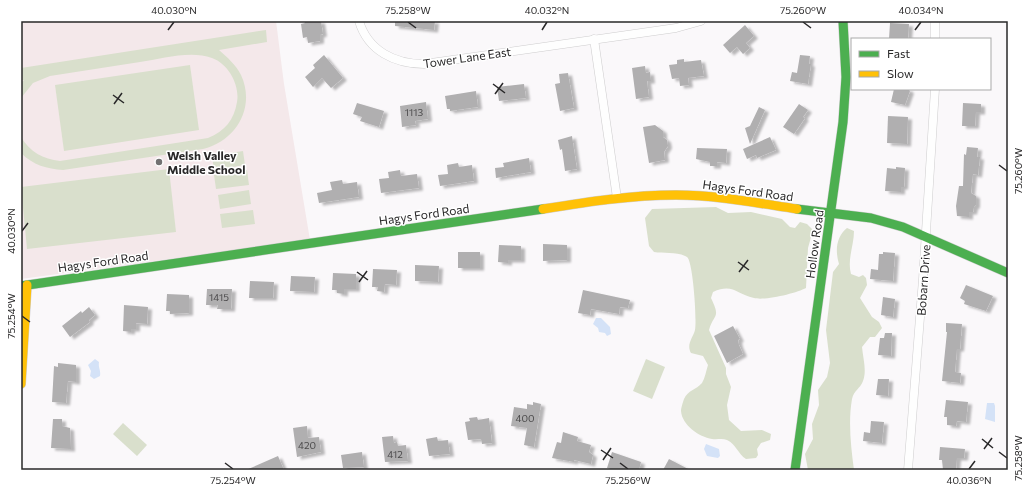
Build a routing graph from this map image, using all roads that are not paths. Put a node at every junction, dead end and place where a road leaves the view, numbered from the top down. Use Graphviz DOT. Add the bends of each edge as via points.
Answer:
graph roads {
  1 [pos="359,21"];
  2 [pos="701,21"];
  3 [pos="843,21"];
  4 [pos="935,21"];
  5 [pos="936,38"];
  6 [pos="594,39"];
  7 [pos="935,90"];
  8 [pos="617,198"];
  9 [pos="831,213"];
  10 [pos="926,237"];
  11 [pos="1008,273"];
  12 [pos="24,285"];
  13 [pos="21,384"];
  14 [pos="795,470"];
  15 [pos="908,470"];
  1 -- 6 [label="street, Tower Lane East" via="366,37 378,50 403,63 412,64 428,64"];
  2 -- 6 [label="street, Tower Lane East" via="676,28"];
  3 -- 9 [label="street, Hollow Road" via="845,99"];
  4 -- 5 [label="street"];
  6 -- 8 [label="street"];
  7 -- 10 [label="street, Bobarn Drive"];
  8 -- 9 [label="street, Hagys Ford Road" via="699,196"];
  8 -- 12 [label="street, Hagys Ford Road"];
  9 -- 10 [label="street, Hagys Ford Road" via="888,222"];
  9 -- 14 [label="street, Hollow Road"];
  10 -- 11 [label="street, Hagys Ford Road"];
  10 -- 15 [label="street, Bobarn Drive"];
  12 -- 13 [label="street"];
}
